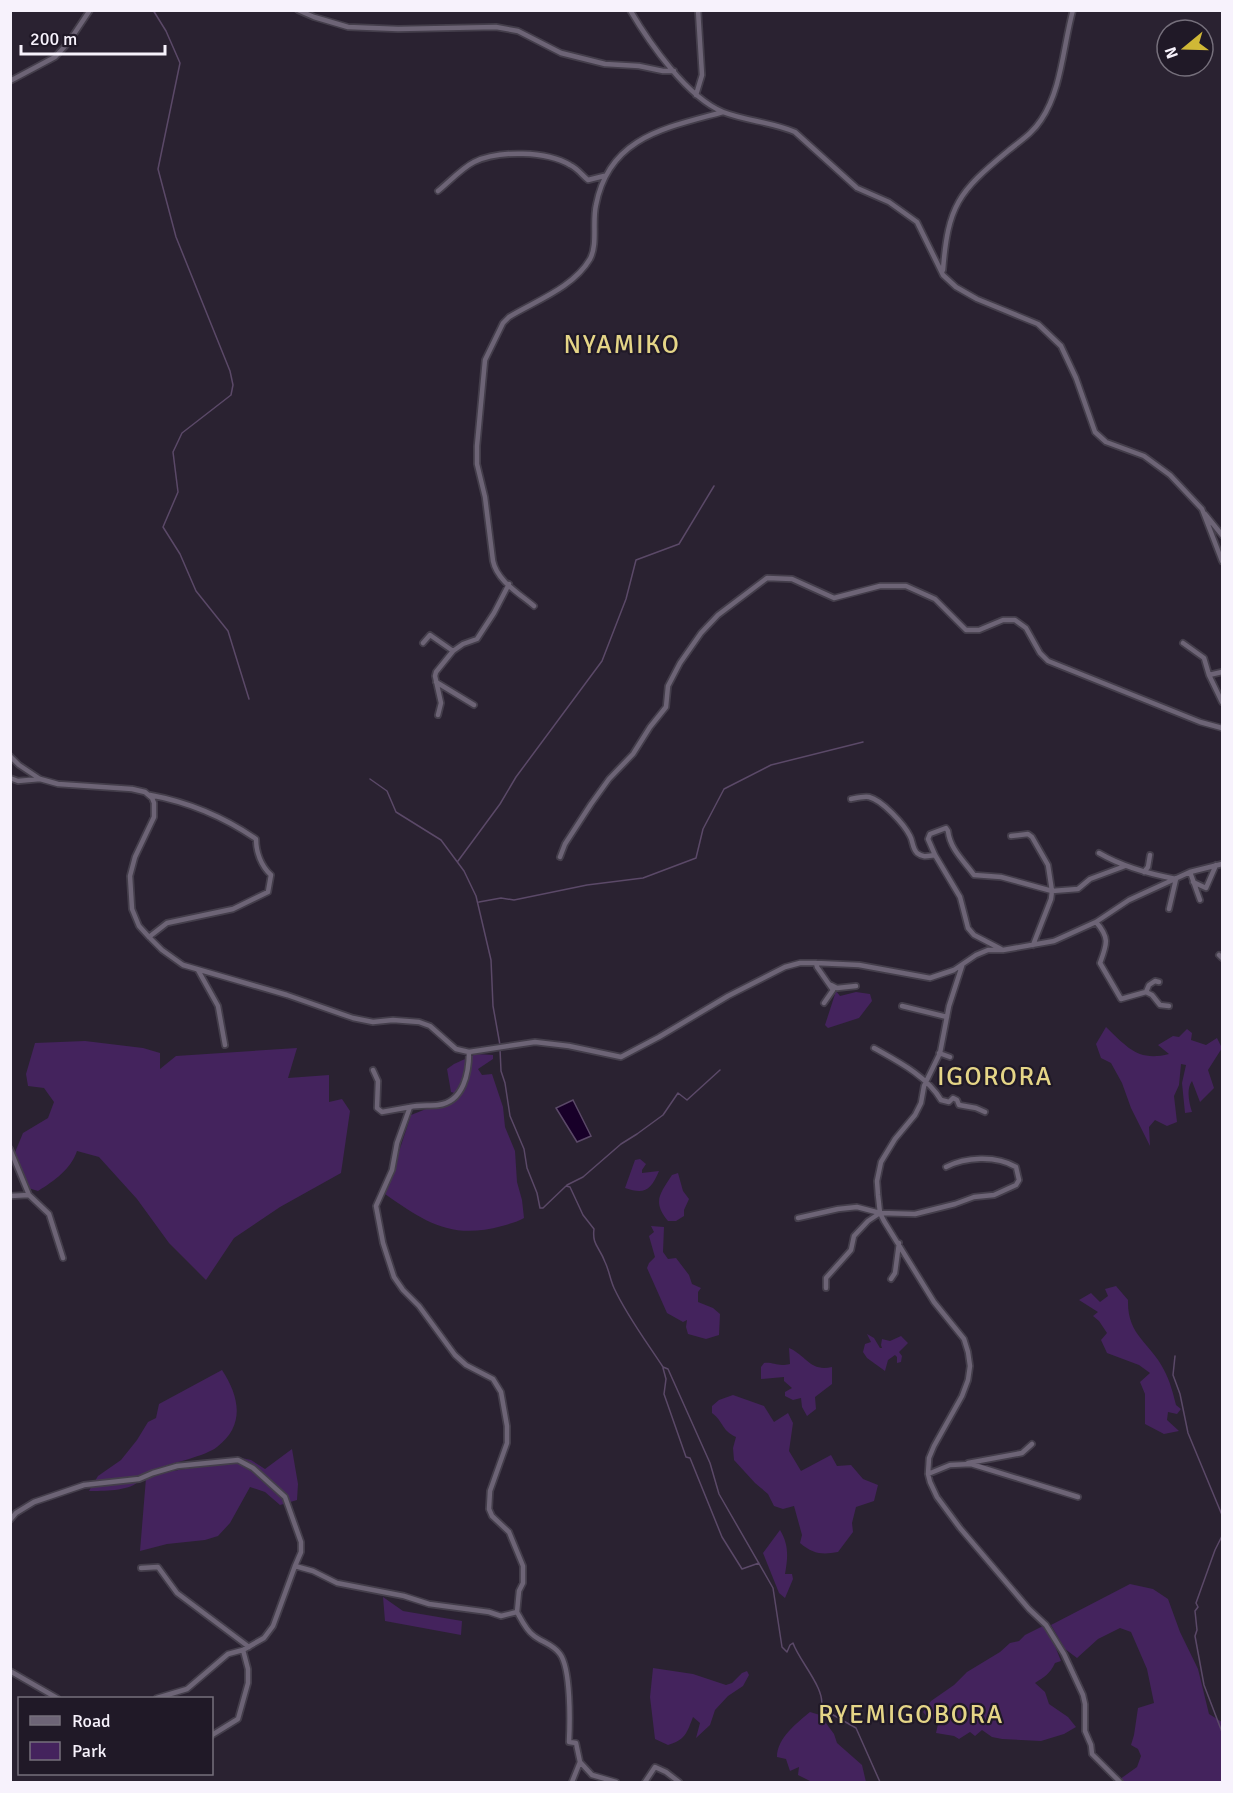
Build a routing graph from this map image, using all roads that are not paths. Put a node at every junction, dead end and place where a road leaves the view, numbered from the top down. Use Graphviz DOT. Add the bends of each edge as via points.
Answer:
graph roads {
  1 [pos="90,10"];
  2 [pos="298,10"];
  3 [pos="630,10"];
  4 [pos="698,10"];
  5 [pos="1073,10"];
  6 [pos="674,71"];
  7 [pos="10,81"];
  8 [pos="696,95"];
  9 [pos="723,112"];
  10 [pos="604,176"];
  11 [pos="438,191"];
  12 [pos="943,275"];
  13 [pos="1202,509"];
  14 [pos="1222,535"];
  15 [pos="1222,561"];
  16 [pos="509,584"];
  17 [pos="534,606"];
  18 [pos="423,643"];
  19 [pos="1183,643"];
  20 [pos="453,651"];
  21 [pos="1222,672"];
  22 [pos="1209,675"];
  23 [pos="436,682"];
  24 [pos="1222,702"];
  25 [pos="474,705"];
  26 [pos="438,715"];
  27 [pos="1222,728"];
  28 [pos="10,756"];
  29 [pos="10,778"];
  30 [pos="40,779"];
  31 [pos="150,795"];
  32 [pos="850,799"];
  33 [pos="1011,836"];
  34 [pos="1099,853"];
  35 [pos="935,855"];
  36 [pos="1150,855"];
  37 [pos="560,857"];
  38 [pos="1222,864"];
  39 [pos="1216,865"];
  40 [pos="1125,866"];
  41 [pos="1144,872"];
  42 [pos="1190,872"];
  43 [pos="1176,879"];
  44 [pos="1193,882"];
  45 [pos="1052,891"];
  46 [pos="1200,900"];
  47 [pos="1169,909"];
  48 [pos="1096,922"];
  49 [pos="149,937"];
  50 [pos="1033,945"];
  51 [pos="1003,950"];
  52 [pos="816,963"];
  53 [pos="962,966"];
  54 [pos="198,970"];
  55 [pos="1159,982"];
  56 [pos="831,985"];
  57 [pos="856,986"];
  58 [pos="1146,992"];
  59 [pos="824,1003"];
  60 [pos="902,1006"];
  61 [pos="1169,1006"];
  62 [pos="947,1017"];
  63 [pos="225,1045"];
  64 [pos="874,1048"];
  65 [pos="469,1052"];
  66 [pos="939,1053"];
  67 [pos="950,1057"];
  68 [pos="373,1070"];
  69 [pos="926,1083"];
  70 [pos="410,1107"];
  71 [pos="985,1112"];
  72 [pos="10,1149"];
  73 [pos="946,1167"];
  74 [pos="29,1195"];
  75 [pos="10,1196"];
  76 [pos="880,1213"];
  77 [pos="798,1218"];
  78 [pos="899,1243"];
  79 [pos="63,1257"];
  80 [pos="891,1280"];
  81 [pos="826,1288"];
  82 [pos="1032,1444"];
  83 [pos="966,1464"];
  84 [pos="928,1474"];
  85 [pos="1078,1497"];
  86 [pos="10,1520"];
  87 [pos="295,1566"];
  88 [pos="141,1569"];
  89 [pos="516,1612"];
  90 [pos="249,1647"];
  91 [pos="243,1650"];
  92 [pos="10,1671"];
  93 [pos="10,1676"];
  94 [pos="21,1676"];
  95 [pos="55,1697"];
  96 [pos="160,1697"];
  97 [pos="213,1734"];
  98 [pos="580,1762"];
  99 [pos="572,1782"];
  100 [pos="616,1782"];
  101 [pos="645,1782"];
  102 [pos="679,1782"];
  103 [pos="1120,1782"];
  1 -- 7 [label="street" via="55,57"];
  2 -- 6 [label="street" via="348,27 496,27 518,31 561,53 605,64"];
  3 -- 6 [label="street"];
  4 -- 8 [label="street" via="702,75"];
  5 -- 12 [label="street" via="1047,111 1034,130 964,190 949,222"];
  6 -- 8 [label="street"];
  8 -- 9 [label="street"];
  9 -- 10 [label="street" via="650,136 624,152"];
  9 -- 12 [label="street" via="795,132 857,188 889,202 917,222"];
  10 -- 11 [label="street" via="588,180 571,165 547,156 519,154 474,162"];
  10 -- 16 [label="street" via="594,216 594,248 583,270 508,317 485,360 477,464 495,568"];
  12 -- 13 [label="street" via="977,300 1038,324 1061,346 1077,378 1095,432 1106,442 1154,462"];
  13 -- 14 [label="street"];
  13 -- 15 [label="street"];
  16 -- 17 [label="street"];
  16 -- 20 [label="street" via="477,639"];
  18 -- 20 [label="street" via="430,635"];
  19 -- 22 [label="street" via="1204,658"];
  20 -- 23 [label="street" via="436,672"];
  21 -- 22 [label="street"];
  22 -- 24 [label="street"];
  23 -- 25 [label="street"];
  23 -- 26 [label="street" via="441,703"];
  27 -- 37 [label="street" via="1048,661 1026,628 1015,620 966,630 935,599 906,586 880,586 834,598 792,579 767,578 701,633 668,686 666,708 591,804"];
  28 -- 30 [label="street"];
  29 -- 30 [label="street"];
  30 -- 31 [label="street" via="58,784 132,789"];
  31 -- 49 [label="street" via="154,818 130,876 132,909"];
  31 -- 49 [label="street" via="206,811 256,839 259,856 271,875 268,892 232,909 167,923"];
  32 -- 35 [label="street" via="870,797 890,810 911,837 918,854"];
  33 -- 45 [label="street" via="1032,837 1048,865"];
  34 -- 40 [label="street"];
  35 -- 45 [label="street" via="928,839 930,834 946,828 954,849 974,875 1001,877"];
  35 -- 51 [label="street" via="960,897 968,927 974,935"];
  36 -- 41 [label="street"];
  38 -- 39 [label="street"];
  39 -- 42 [label="street"];
  39 -- 44 [label="street" via="1206,888"];
  40 -- 41 [label="street"];
  40 -- 45 [label="street" via="1090,879 1078,889"];
  41 -- 43 [label="street"];
  42 -- 43 [label="street"];
  42 -- 44 [label="street"];
  43 -- 47 [label="street"];
  43 -- 48 [label="street" via="1129,900"];
  44 -- 46 [label="street"];
  45 -- 50 [label="street"];
  48 -- 50 [label="street" via="1054,941"];
  48 -- 58 [label="street" via="1107,942 1101,963 1121,999"];
  49 -- 54 [label="street" via="183,965"];
  50 -- 51 [label="street"];
  51 -- 53 [label="street" via="988,950"];
  52 -- 53 [label="street" via="859,965 930,978"];
  52 -- 56 [label="street"];
  52 -- 65 [label="street" via="800,963 776,972 621,1057 535,1042"];
  53 -- 62 [label="street"];
  54 -- 63 [label="street" via="218,1006"];
  54 -- 65 [label="street" via="352,1018 419,1022 430,1026 456,1049"];
  55 -- 58 [label="street" via="1149,985"];
  56 -- 57 [label="street"];
  56 -- 59 [label="street" via="833,990"];
  58 -- 61 [label="street" via="1160,1005"];
  60 -- 62 [label="street"];
  62 -- 66 [label="street"];
  64 -- 69 [label="street"];
  65 -- 70 [label="street" via="469,1074 454,1097 442,1104"];
  66 -- 67 [label="street"];
  66 -- 69 [label="street"];
  68 -- 70 [label="street" via="378,1081 377,1108 381,1112"];
  69 -- 71 [label="street" via="941,1100 949,1102 953,1098 959,1105"];
  69 -- 76 [label="street" via="918,1110 881,1162 877,1181"];
  70 -- 89 [label="street" via="392,1170 376,1206 383,1243 394,1277 403,1290 455,1355 493,1379 501,1392 507,1443 489,1491 489,1509 509,1532 523,1566"];
  72 -- 74 [label="street"];
  73 -- 76 [label="street" via="956,1161 998,1160 1016,1167 1019,1180 994,1195 915,1214"];
  74 -- 75 [label="street"];
  74 -- 79 [label="street" via="49,1214"];
  76 -- 77 [label="street" via="857,1207"];
  76 -- 78 [label="street"];
  76 -- 81 [label="street" via="854,1236 851,1251 826,1278"];
  78 -- 80 [label="street"];
  78 -- 84 [label="street" via="934,1302 964,1339 970,1366 962,1396 934,1446"];
  82 -- 83 [label="street" via="1022,1453"];
  83 -- 84 [label="street" via="950,1465"];
  83 -- 85 [label="street"];
  84 -- 103 [label="street" via="937,1497 960,1528 1053,1635 1083,1695 1085,1731 1092,1754"];
  86 -- 87 [label="street" via="34,1502 84,1485 139,1479 177,1466 238,1460 285,1497 301,1542"];
  87 -- 89 [label="street" via="337,1583 429,1604 501,1616"];
  87 -- 90 [label="street" via="273,1626 264,1638"];
  88 -- 90 [label="street" via="158,1567 177,1593"];
  89 -- 98 [label="street" via="532,1635 554,1648 564,1663 569,1742 576,1743"];
  90 -- 91 [label="street"];
  91 -- 96 [label="street" via="228,1654 187,1689"];
  91 -- 97 [label="street" via="248,1683 238,1719"];
  92 -- 94 [label="street"];
  93 -- 94 [label="street"];
  94 -- 95 [label="street"];
  98 -- 99 [label="street"];
  98 -- 100 [label="street" via="592,1775"];
  101 -- 102 [label="street" via="655,1767"];
}
